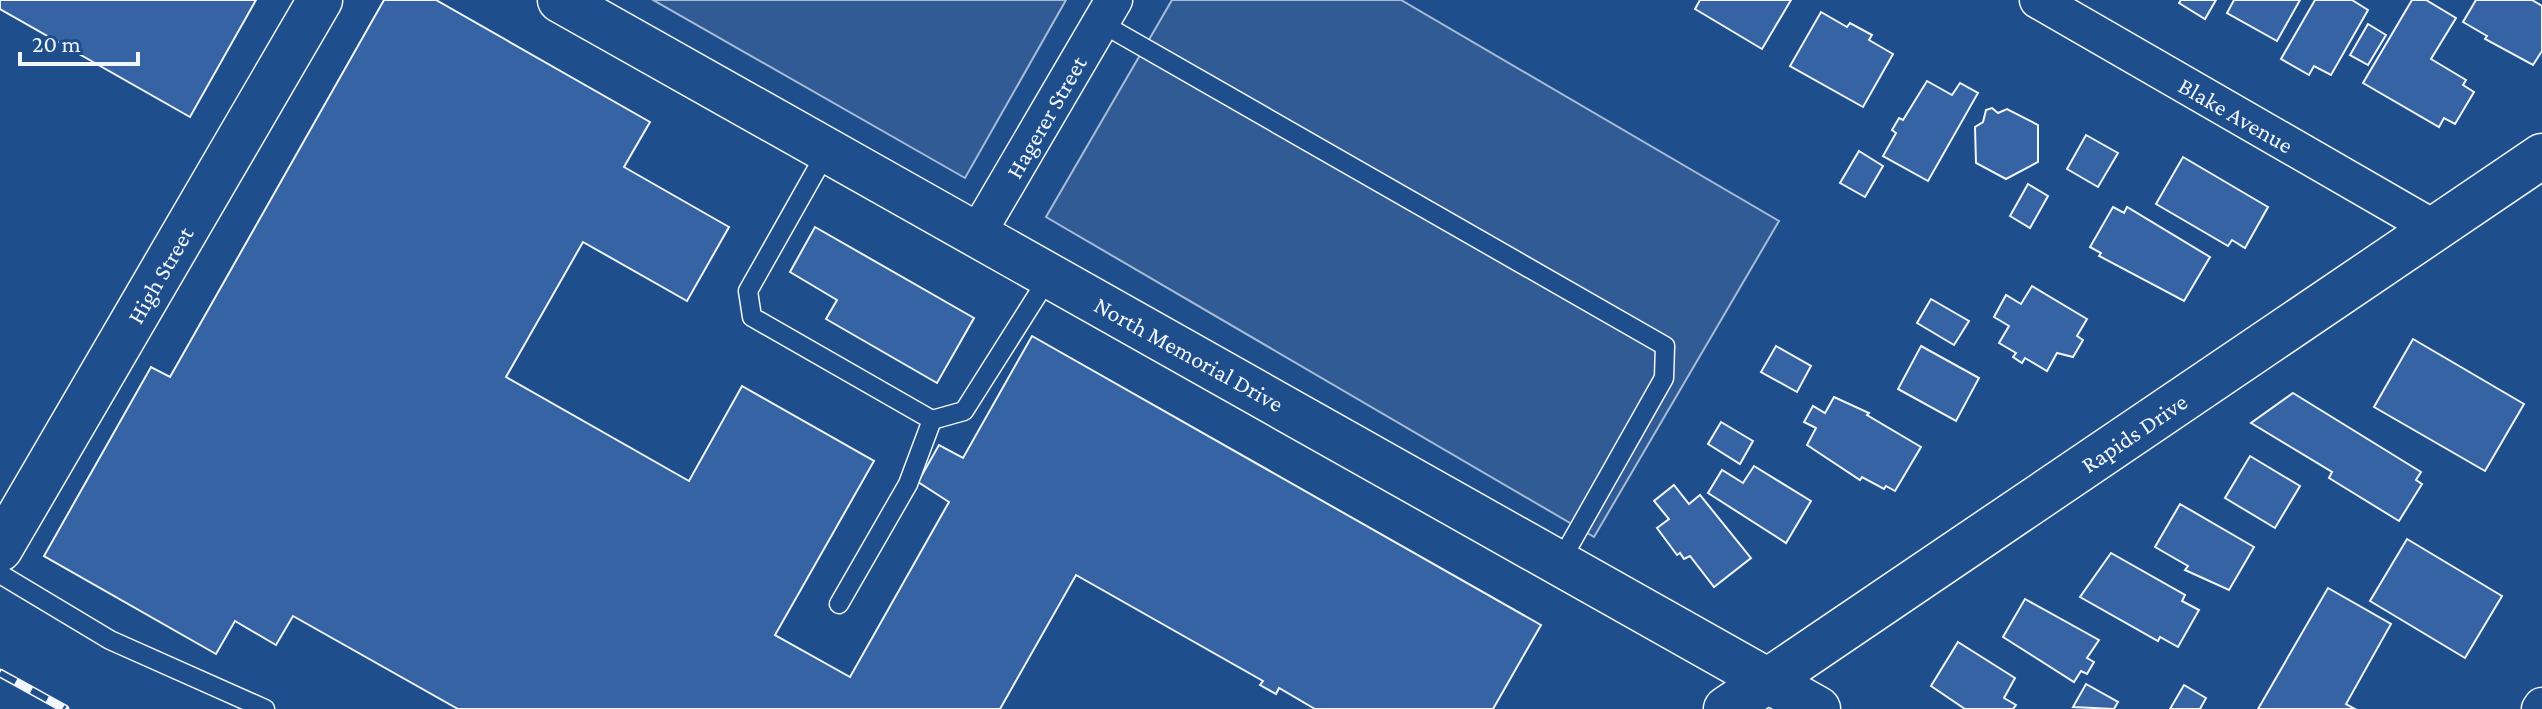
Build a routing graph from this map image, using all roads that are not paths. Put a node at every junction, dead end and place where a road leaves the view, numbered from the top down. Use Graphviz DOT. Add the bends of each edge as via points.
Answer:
graph roads {
  1 [pos="320,0"];
  2 [pos="560,0"];
  3 [pos="2038,0"];
  4 [pos="1107,12"];
  5 [pos="828,150"];
  6 [pos="2542,156"];
  7 [pos="2435,229"];
  8 [pos="977,234"];
  9 [pos="1050,275"];
  10 [pos="932,420"];
  11 [pos="0,549"];
  12 [pos="1560,562"];
  13 [pos="0,574"];
  14 [pos="839,604"];
  15 [pos="1769,679"];
  16 [pos="265,709"];
  17 [pos="1726,709"];
  18 [pos="1818,709"];
  1 -- 11 [label="main road, High Street"];
  2 -- 5 [label="main road, North Memorial Drive"];
  3 -- 7 [label="street, Blake Avenue"];
  4 -- 8 [label="street, Hagerer Street"];
  4 -- 12 [label="lane" via="1665,346 1664,378"];
  5 -- 8 [label="main road, North Memorial Drive"];
  5 -- 10 [label="lane" via="748,291 752,317"];
  6 -- 7 [label="main road, Rapids Drive"];
  7 -- 15 [label="main road, Rapids Drive"];
  8 -- 9 [label="main road, North Memorial Drive"];
  9 -- 10 [label="lane" via="964,411"];
  9 -- 12 [label="main road, North Memorial Drive"];
  10 -- 14 [label="lane" via="908,484"];
  12 -- 15 [label="main road, North Memorial Drive"];
  13 -- 16 [label="lane" via="110,640"];
  15 -- 17 [label="main road, Rapids Drive"];
  15 -- 18 [label="main road, North Memorial Drive"];
}
